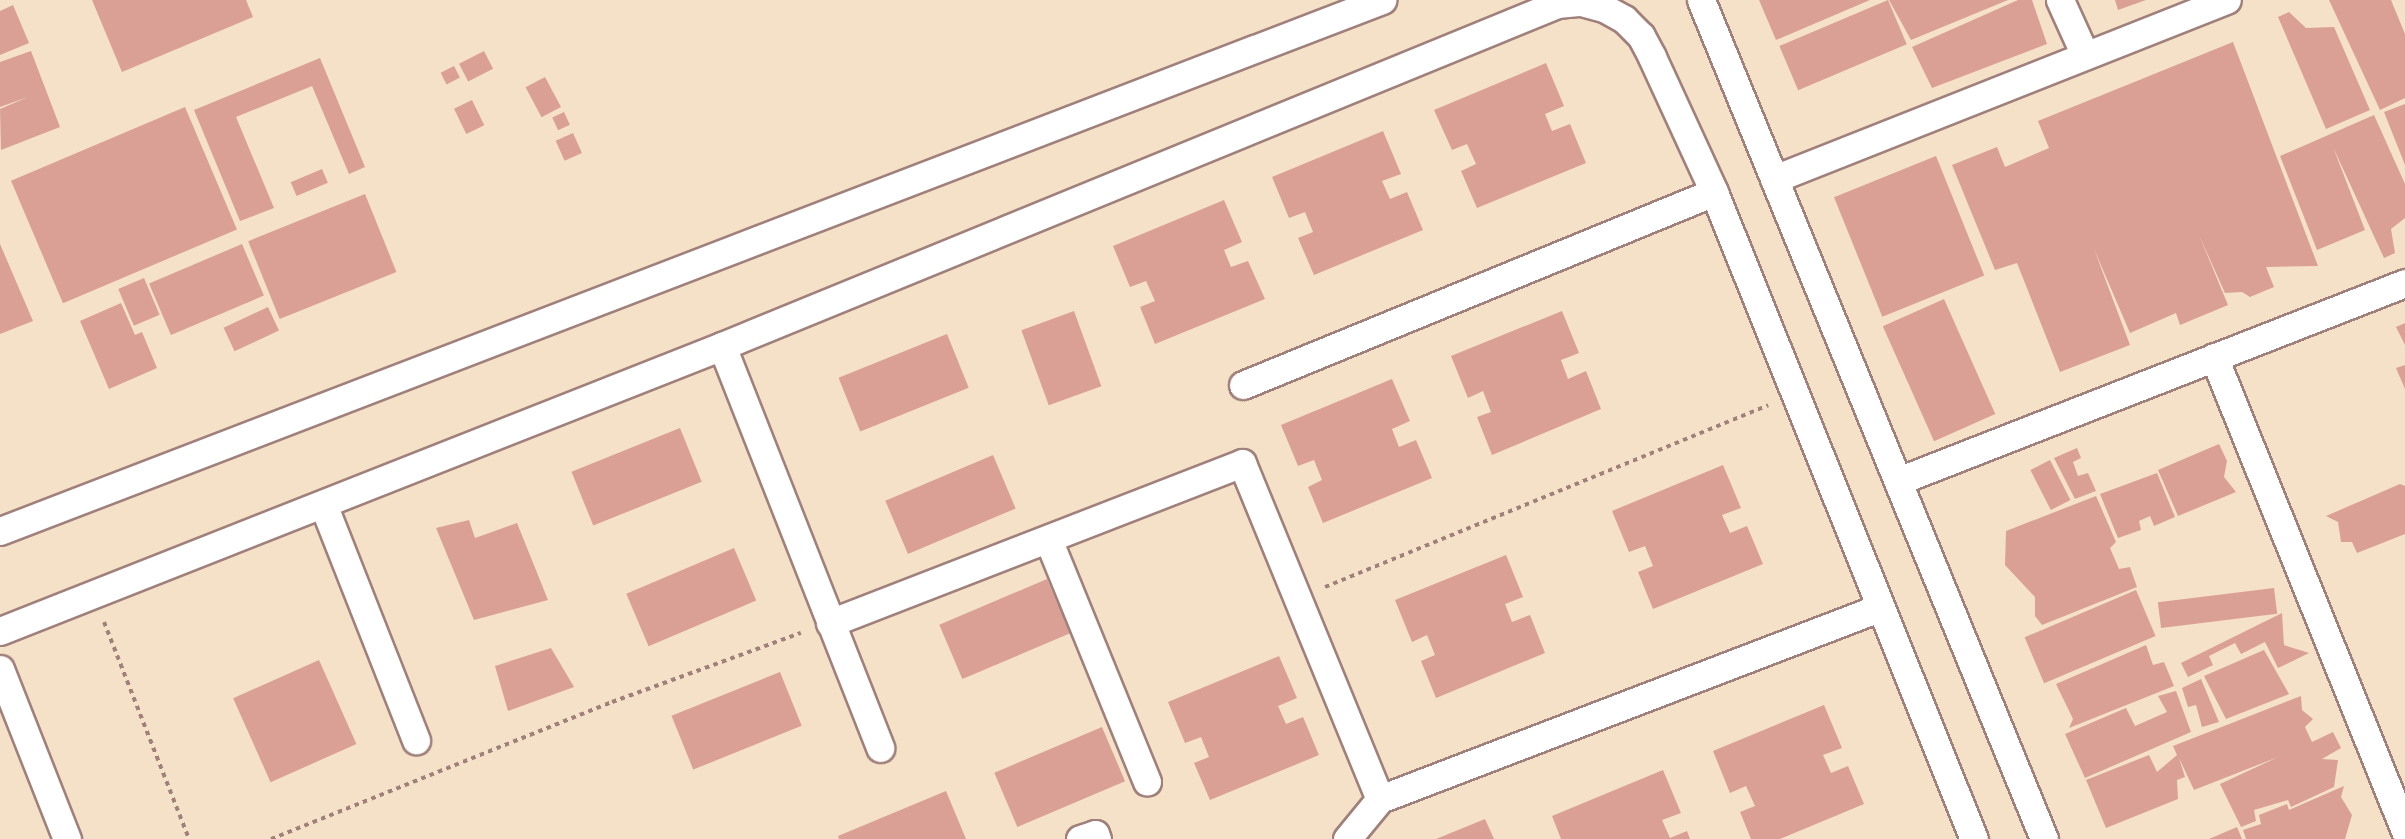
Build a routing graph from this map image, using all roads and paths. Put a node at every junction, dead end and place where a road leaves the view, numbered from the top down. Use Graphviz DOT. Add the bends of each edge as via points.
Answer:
graph roads {
  1 [pos="1382,0"];
  2 [pos="1701,0"];
  3 [pos="2060,0"];
  4 [pos="2226,0"];
  5 [pos="2085,55"];
  6 [pos="1774,179"];
  7 [pos="1714,192"];
  8 [pos="2405,283"];
  9 [pos="722,346"];
  10 [pos="2214,357"];
  11 [pos="1243,385"];
  12 [pos="1794,395"];
  13 [pos="1898,481"];
  14 [pos="323,504"];
  15 [pos="0,531"];
  16 [pos="1048,539"];
  17 [pos="93,594"];
  18 [pos="1298,598"];
  19 [pos="1879,608"];
  20 [pos="830,622"];
  21 [pos="0,631"];
  22 [pos="0,669"];
  23 [pos="417,740"];
  24 [pos="880,748"];
  25 [pos="1147,782"];
  26 [pos="1380,799"];
  27 [pos="2405,831"];
  28 [pos="67,839"];
  29 [pos="189,839"];
  30 [pos="271,839"];
  31 [pos="1080,839"];
  32 [pos="1097,839"];
  33 [pos="1347,839"];
  34 [pos="1974,839"];
  35 [pos="2044,839"];
  1 -- 15 [label="street"];
  2 -- 6 [label="street"];
  3 -- 5 [label="street"];
  4 -- 5 [label="street"];
  5 -- 6 [label="street"];
  6 -- 13 [label="street"];
  7 -- 9 [label="street" via="1641,36 1624,19 1604,8 1581,2 1557,4"];
  7 -- 11 [label="street"];
  7 -- 12 [label="street"];
  8 -- 10 [label="street"];
  9 -- 14 [label="street"];
  9 -- 20 [label="street"];
  10 -- 13 [label="street"];
  10 -- 27 [label="street"];
  12 -- 18 [label="path"];
  12 -- 19 [label="street"];
  13 -- 35 [label="street"];
  14 -- 17 [label="street"];
  14 -- 23 [label="street"];
  16 -- 18 [label="street" via="1242,464"];
  16 -- 20 [label="street"];
  16 -- 25 [label="street"];
  17 -- 21 [label="street"];
  17 -- 29 [label="path"];
  18 -- 26 [label="street"];
  19 -- 26 [label="street"];
  19 -- 34 [label="street"];
  20 -- 24 [label="street"];
  20 -- 30 [label="path" via="612,702"];
  22 -- 28 [label="street"];
  26 -- 33 [label="street"];
  31 -- 32 [label="street" via="1095,834"];
}
